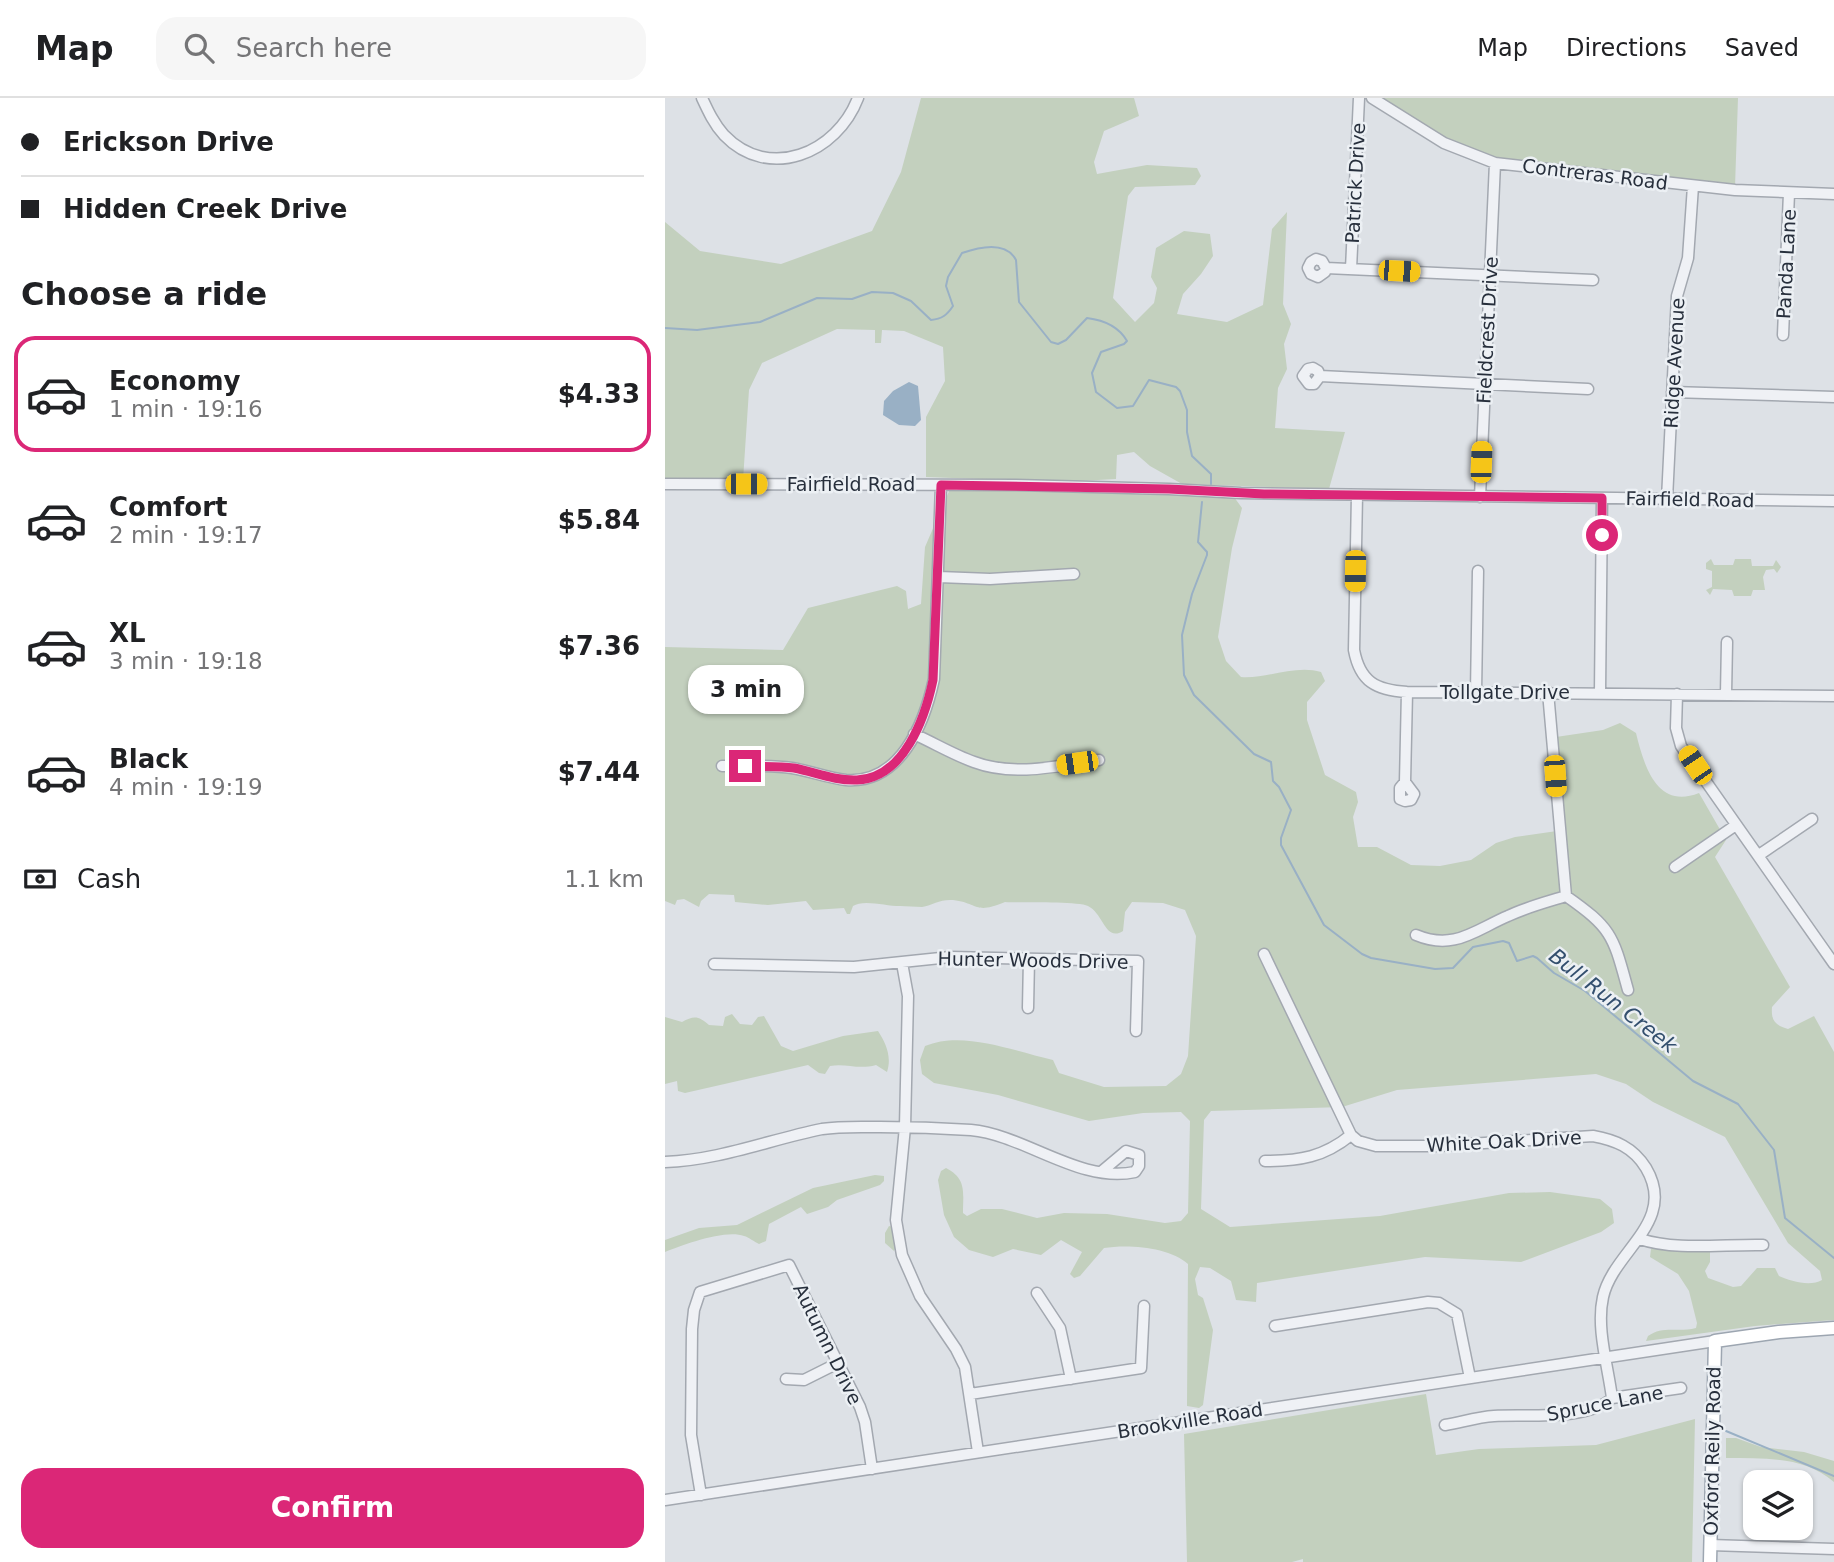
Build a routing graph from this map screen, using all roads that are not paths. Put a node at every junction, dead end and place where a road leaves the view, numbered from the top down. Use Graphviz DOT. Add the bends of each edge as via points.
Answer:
graph roads {
  1 [pos="702,98"];
  2 [pos="857,98"];
  3 [pos="1359,98"];
  4 [pos="1372,98"];
  5 [pos="1495,163"];
  6 [pos="1693,186"];
  7 [pos="1789,193"];
  8 [pos="1834,194"];
  9 [pos="1326,268"];
  10 [pos="1351,269"];
  11 [pos="1490,276"];
  12 [pos="1593,280"];
  13 [pos="1783,335"];
  14 [pos="1320,376"];
  15 [pos="1484,384"];
  16 [pos="1588,389"];
  17 [pos="1672,392"];
  18 [pos="1834,397"];
  19 [pos="665,484"];
  20 [pos="941,485"];
  21 [pos="1356,495"];
  22 [pos="1480,497"];
  23 [pos="1602,498"];
  24 [pos="1667,499"];
  25 [pos="1834,501"];
  26 [pos="1478,571"];
  27 [pos="1074,573"];
  28 [pos="939,577"];
  29 [pos="1727,642"];
  30 [pos="1407,691"];
  31 [pos="1476,692"];
  32 [pos="1548,692"];
  33 [pos="1600,693"];
  34 [pos="1677,694"];
  35 [pos="1726,694"];
  36 [pos="1834,696"];
  37 [pos="914,734"];
  38 [pos="1099,760"];
  39 [pos="722,766"];
  40 [pos="1405,782"];
  41 [pos="1812,819"];
  42 [pos="1736,825"];
  43 [pos="1759,855"];
  44 [pos="1675,867"];
  45 [pos="1566,896"];
  46 [pos="1416,935"];
  47 [pos="1830,948"];
  48 [pos="1264,954"];
  49 [pos="1029,959"];
  50 [pos="902,963"];
  51 [pos="714,964"];
  52 [pos="1834,964"];
  53 [pos="1627,990"];
  54 [pos="1028,1008"];
  55 [pos="1136,1031"];
  56 [pos="905,1127"];
  57 [pos="1351,1135"];
  58 [pos="1265,1161"];
  59 [pos="665,1162"];
  60 [pos="1101,1172"];
  61 [pos="1640,1239"];
  62 [pos="1763,1245"];
  63 [pos="1037,1293"];
  64 [pos="1144,1306"];
  65 [pos="1275,1326"];
  66 [pos="1834,1328"];
  67 [pos="1715,1340"];
  68 [pos="1606,1356"];
  69 [pos="838,1363"];
  70 [pos="1469,1378"];
  71 [pos="786,1379"];
  72 [pos="1071,1379"];
  73 [pos="1681,1388"];
  74 [pos="970,1394"];
  75 [pos="1612,1398"];
  76 [pos="1445,1424"];
  77 [pos="978,1452"];
  78 [pos="872,1469"];
  79 [pos="701,1495"];
  80 [pos="665,1500"];
  81 [pos="1710,1545"];
  82 [pos="1831,1548"];
  83 [pos="1710,1562"];
  84 [pos="1827,1562"];
  1 -- 2 [label="street" via="723,135 739,147 787,158 833,137"];
  3 -- 10 [label="street, Patrick Drive"];
  4 -- 5 [label="street, Contreras Road" via="1444,143"];
  5 -- 6 [label="street, Contreras Road"];
  5 -- 11 [label="street, Fieldcrest Drive"];
  6 -- 7 [label="street, Contreras Road"];
  6 -- 17 [label="street, Ridge Avenue" via="1688,258 1677,296"];
  7 -- 8 [label="street, Contreras Road"];
  7 -- 13 [label="street, Panda Lane"];
  9 -- 10 [label="street"];
  10 -- 11 [label="street"];
  11 -- 12 [label="street"];
  11 -- 15 [label="street, Fieldcrest Drive"];
  14 -- 15 [label="street"];
  15 -- 16 [label="street"];
  15 -- 22 [label="street, Fieldcrest Drive"];
  17 -- 18 [label="street"];
  17 -- 24 [label="street, Ridge Avenue"];
  19 -- 20 [label="street, Fairfield Road"];
  20 -- 21 [label="street, Fairfield Road"];
  20 -- 28 [label="street"];
  21 -- 22 [label="street, Fairfield Road"];
  21 -- 30 [label="street, Tollgate Drive" via="1356,665 1375,685"];
  22 -- 23 [label="street, Fairfield Road"];
  23 -- 24 [label="street, Fairfield Road"];
  23 -- 33 [label="street"];
  24 -- 25 [label="street, Fairfield Road"];
  26 -- 31 [label="street"];
  27 -- 28 [label="street" via="990,579"];
  28 -- 37 [label="street" via="933,680"];
  29 -- 35 [label="street"];
  30 -- 31 [label="street, Tollgate Drive"];
  30 -- 40 [label="street"];
  31 -- 32 [label="street, Tollgate Drive"];
  32 -- 33 [label="street, Tollgate Drive"];
  32 -- 45 [label="street"];
  33 -- 34 [label="street, Tollgate Drive"];
  34 -- 35 [label="street, Tollgate Drive"];
  34 -- 42 [label="street" via="1676,728 1681,746"];
  35 -- 36 [label="street, Tollgate Drive"];
  37 -- 38 [label="street" via="994,767 1033,769"];
  37 -- 39 [label="street" via="892,766 876,777 860,780 793,768"];
  41 -- 43 [label="street"];
  42 -- 43 [label="street"];
  42 -- 44 [label="street"];
  43 -- 47 [label="street"];
  45 -- 46 [label="street" via="1508,916 1460,940 1443,942"];
  45 -- 53 [label="street" via="1607,929"];
  47 -- 52 [label="street"];
  48 -- 57 [label="street"];
  49 -- 50 [label="street, Hunter Woods Drive" via="950,957"];
  49 -- 54 [label="street"];
  49 -- 55 [label="street, Hunter Woods Drive" via="1138,961"];
  50 -- 51 [label="street, Hunter Woods Drive" via="854,967"];
  50 -- 56 [label="street" via="908,996"];
  56 -- 59 [label="street" via="823,1129 718,1157"];
  56 -- 60 [label="street" via="975,1130"];
  56 -- 74 [label="street" via="897,1210 902,1255 920,1296 965,1367"];
  57 -- 58 [label="street" via="1317,1156"];
  57 -- 61 [label="street, White Oak Drive" via="1376,1146 1593,1136 1612,1140 1628,1148 1651,1178 1652,1213"];
  61 -- 62 [label="street" via="1673,1247"];
  61 -- 68 [label="street, White Oak Drive" via="1606,1285 1601,1310"];
  63 -- 72 [label="street" via="1060,1328"];
  64 -- 72 [label="street" via="1141,1368"];
  65 -- 70 [label="street" via="1439,1303 1457,1314 1461,1324"];
  66 -- 67 [label="main road"];
  67 -- 68 [label="street, Brookville Road"];
  67 -- 81 [label="main road, Oxford Reily Road"];
  68 -- 70 [label="street, Brookville Road"];
  68 -- 75 [label="street, White Oak Drive"];
  69 -- 71 [label="street" via="804,1380"];
  69 -- 78 [label="street, Autumn Drive" via="865,1422"];
  69 -- 79 [label="street, Autumn Drive" via="789,1265 700,1293 692,1329 691,1434"];
  70 -- 77 [label="street, Brookville Road"];
  72 -- 74 [label="street"];
  73 -- 75 [label="street, Spruce Lane"];
  74 -- 77 [label="street"];
  75 -- 76 [label="street, Spruce Lane" via="1595,1408 1568,1414 1493,1416"];
  77 -- 78 [label="street, Brookville Road"];
  78 -- 79 [label="street, Brookville Road"];
  79 -- 80 [label="street, Brookville Road"];
  81 -- 82 [label="street"];
  81 -- 83 [label="main road, Oxford Reily Road"];
  82 -- 84 [label="street"];
}
